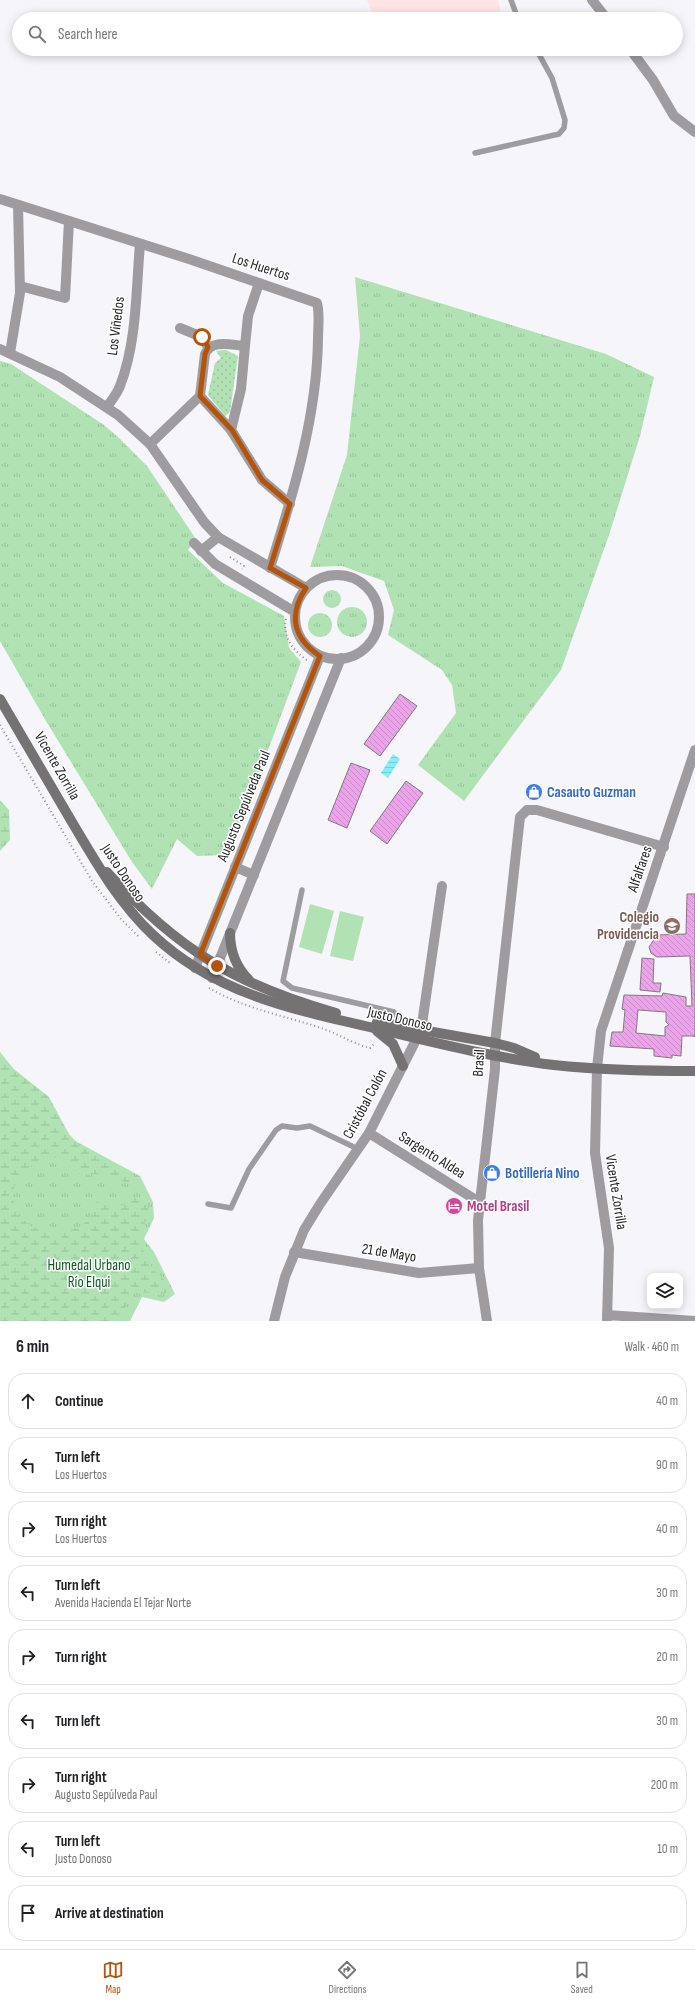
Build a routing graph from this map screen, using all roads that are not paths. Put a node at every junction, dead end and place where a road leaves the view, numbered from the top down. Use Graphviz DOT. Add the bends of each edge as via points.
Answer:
graph roads {
  1 [pos="511,0"];
  2 [pos="592,0"];
  3 [pos="515,12"];
  4 [pos="601,12"];
  5 [pos="540,56"];
  6 [pos="635,56"];
  7 [pos="695,132"];
  8 [pos="475,153"];
  9 [pos="0,199"];
  10 [pos="18,205"];
  11 [pos="69,221"];
  12 [pos="140,244"];
  13 [pos="259,283"];
  14 [pos="20,286"];
  15 [pos="180,328"];
  16 [pos="245,346"];
  17 [pos="208,347"];
  18 [pos="0,349"];
  19 [pos="10,353"];
  20 [pos="200,396"];
  21 [pos="107,407"];
  22 [pos="232,430"];
  23 [pos="150,444"];
  24 [pos="290,504"];
  25 [pos="218,537"];
  26 [pos="194,543"];
  27 [pos="201,551"];
  28 [pos="270,568"];
  29 [pos="306,588"];
  30 [pos="291,613"];
  31 [pos="320,656"];
  32 [pos="341,658"];
  33 [pos="0,699"];
  34 [pos="695,750"];
  35 [pos="664,847"];
  36 [pos="88,849"];
  37 [pos="235,867"];
  38 [pos="254,875"];
  39 [pos="442,886"];
  40 [pos="302,890"];
  41 [pos="230,933"];
  42 [pos="200,955"];
  43 [pos="217,966"];
  44 [pos="195,968"];
  45 [pos="212,978"];
  46 [pos="255,986"];
  47 [pos="365,1026"];
  48 [pos="403,1027"];
  49 [pos="419,1034"];
  50 [pos="495,1043"];
  51 [pos="496,1054"];
  52 [pos="552,1064"];
  53 [pos="403,1066"];
  54 [pos="597,1068"];
  55 [pos="695,1071"];
  56 [pos="369,1133"];
  57 [pos="358,1149"];
  58 [pos="479,1202"];
  59 [pos="208,1204"];
  60 [pos="294,1252"];
  61 [pos="479,1268"];
  62 [pos="607,1318"];
  63 [pos="274,1321"];
  64 [pos="486,1321"];
  65 [pos="695,1321"];
  1 -- 3 [label="lane"];
  2 -- 4 [label="street"];
  5 -- 8 [label="lane" via="552,78 565,120 564,128 559,134"];
  6 -- 7 [label="street" via="674,116"];
  9 -- 10 [label="street, Los Huertos"];
  10 -- 11 [label="street, Los Huertos"];
  10 -- 14 [label="street"];
  11 -- 12 [label="street, Los Huertos"];
  11 -- 14 [label="street" via="65,298"];
  12 -- 13 [label="street, Los Huertos"];
  12 -- 21 [label="street, Los Viñedos" via="126,365 120,388"];
  13 -- 16 [label="street" via="248,316"];
  13 -- 24 [label="street, Los Huertos" via="313,300 318,308 318,349 314,388 302,460"];
  14 -- 19 [label="street"];
  15 -- 17 [label="street" via="202,337"];
  16 -- 17 [label="street" via="212,344"];
  16 -- 22 [label="street" via="241,389"];
  17 -- 20 [label="street"];
  18 -- 19 [label="street"];
  19 -- 21 [label="street" via="60,377"];
  20 -- 22 [label="street"];
  20 -- 23 [label="street"];
  21 -- 23 [label="street"];
  22 -- 24 [label="street" via="262,480"];
  23 -- 25 [label="street" via="204,522"];
  24 -- 28 [label="street, Los Huertos"];
  25 -- 27 [label="street"];
  25 -- 28 [label="street"];
  26 -- 27 [label="street"];
  27 -- 30 [label="street"];
  28 -- 29 [label="street"];
  29 -- 30 [label="street"];
  29 -- 32 [label="street" via="316,580 342,576 367,586 375,599 378,613 377,628 371,641 361,651"];
  30 -- 31 [label="street" via="300,637 308,648"];
  31 -- 32 [label="street"];
  31 -- 37 [label="street, Augusto Sepúlveda Paul"];
  32 -- 38 [label="street"];
  33 -- 36 [label="main road, Vicente Zorrilla"];
  34 -- 35 [label="street, Alfalfares"];
  35 -- 50 [label="street, Brasil" via="537,810 527,810 520,817"];
  35 -- 54 [label="street, Alfalfares" via="601,1031"];
  36 -- 42 [label="main road, Justo Donoso" via="137,904"];
  36 -- 44 [label="main road, Justo Donoso" via="111,886 138,920 170,950"];
  37 -- 38 [label="street"];
  37 -- 42 [label="street, Augusto Sepúlveda Paul"];
  38 -- 41 [label="street"];
  39 -- 49 [label="street, Cristóbal Colón"];
  40 -- 48 [label="lane" via="283,982 292,988 394,1012"];
  41 -- 43 [label="street"];
  41 -- 46 [label="main road" via="236,963"];
  42 -- 43 [label="main road, Justo Donoso"];
  42 -- 44 [label="street, Augusto Sepúlveda Paul"];
  43 -- 45 [label="street"];
  43 -- 46 [label="main road, Justo Donoso"];
  44 -- 45 [label="main road, Justo Donoso"];
  45 -- 47 [label="main road, Justo Donoso" via="262,1000"];
  46 -- 48 [label="main road, Justo Donoso" via="310,1005"];
  47 -- 49 [label="main road, Justo Donoso"];
  47 -- 53 [label="main road" via="388,1039 397,1050"];
  48 -- 49 [label="main road, Justo Donoso"];
  49 -- 50 [label="main road, Justo Donoso"];
  49 -- 51 [label="main road, Justo Donoso"];
  49 -- 53 [label="street, Cristóbal Colón"];
  50 -- 51 [label="street, Brasil"];
  50 -- 52 [label="main road, Justo Donoso"];
  51 -- 52 [label="main road, Justo Donoso"];
  51 -- 58 [label="street, Brasil"];
  52 -- 54 [label="main road, Justo Donoso"];
  53 -- 56 [label="street, Cristóbal Colón"];
  54 -- 55 [label="main road, Justo Donoso"];
  54 -- 62 [label="street, Vicente Zorrilla" via="594,1153 609,1248"];
  56 -- 57 [label="street, Cristóbal Colón"];
  56 -- 58 [label="street, Sargento Aldea"];
  57 -- 59 [label="lane" via="310,1126 282,1126 276,1130 249,1169 231,1208"];
  57 -- 60 [label="street, Cristóbal Colón" via="320,1204"];
  58 -- 61 [label="street, Brasil"];
  60 -- 61 [label="street, 21 de Mayo" via="419,1273"];
  60 -- 63 [label="street, Cristóbal Colón"];
  61 -- 64 [label="street, Brasil"];
  62 -- 65 [label="street"];
}
